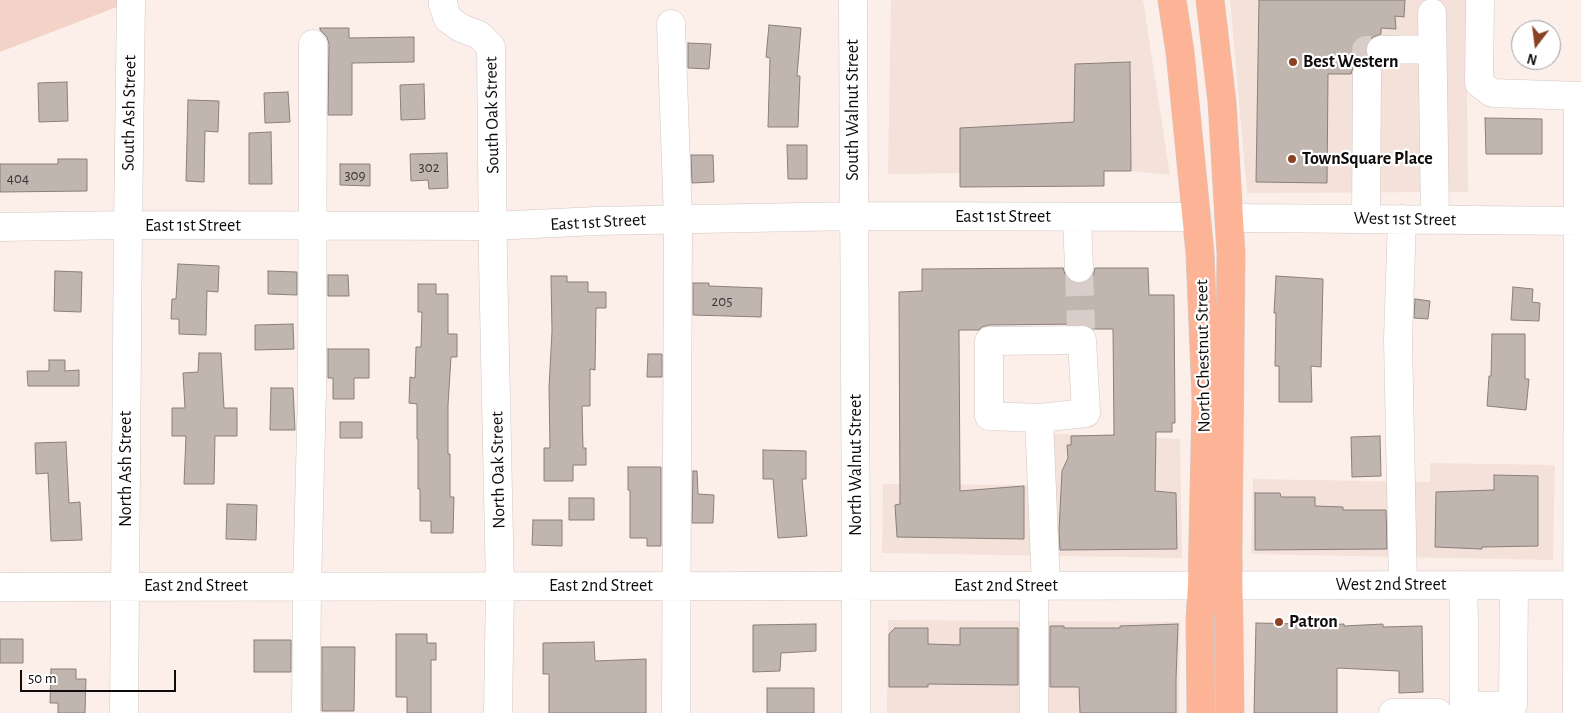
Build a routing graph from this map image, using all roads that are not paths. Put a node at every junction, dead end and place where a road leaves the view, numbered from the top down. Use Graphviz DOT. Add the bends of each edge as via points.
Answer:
graph roads {
  1 [pos="131,0"];
  2 [pos="443,0"];
  3 [pos="1172,0"];
  4 [pos="1210,0"];
  5 [pos="1480,0"];
  6 [pos="853,3"];
  7 [pos="1432,13"];
  8 [pos="671,24"];
  9 [pos="313,44"];
  10 [pos="1432,49"];
  11 [pos="1381,50"];
  12 [pos="1367,73"];
  13 [pos="1579,96"];
  14 [pos="854,216"];
  15 [pos="1229,216"];
  16 [pos="1077,217"];
  17 [pos="1196,217"];
  18 [pos="678,219"];
  19 [pos="1366,219"];
  20 [pos="1402,219"];
  21 [pos="1435,220"];
  22 [pos="1579,221"];
  23 [pos="128,226"];
  24 [pos="493,226"];
  25 [pos="0,227"];
  26 [pos="313,227"];
  27 [pos="1079,268"];
  28 [pos="1039,418"];
  29 [pos="1403,585"];
  30 [pos="1463,585"];
  31 [pos="1579,585"];
  32 [pos="125,586"];
  33 [pos="307,586"];
  34 [pos="500,586"];
  35 [pos="677,586"];
  36 [pos="856,586"];
  37 [pos="1040,586"];
  38 [pos="1202,586"];
  39 [pos="1229,586"];
  40 [pos="1514,586"];
  41 [pos="0,587"];
  42 [pos="1447,710"];
  43 [pos="124,713"];
  44 [pos="306,713"];
  45 [pos="498,713"];
  46 [pos="676,713"];
  47 [pos="856,713"];
  48 [pos="1034,713"];
  49 [pos="1201,713"];
  50 [pos="1230,713"];
  51 [pos="1393,713"];
  52 [pos="1577,713"];
  1 -- 23 [label="street, South Ash Street"];
  2 -- 24 [label="street, South Oak Street" via="448,19 479,35 491,48"];
  3 -- 17 [label="main road, North Chestnut Street"];
  4 -- 15 [label="main road, North Chestnut Street" via="1222,102"];
  5 -- 13 [label="street" via="1479,83 1492,93"];
  6 -- 14 [label="street, South Walnut Street"];
  7 -- 10 [label="street"];
  8 -- 18 [label="street"];
  9 -- 26 [label="street"];
  10 -- 11 [label="street"];
  10 -- 21 [label="street"];
  12 -- 19 [label="street"];
  13 -- 22 [label="street"];
  14 -- 16 [label="street, East 1st Street"];
  14 -- 18 [label="street, East 1st Street"];
  14 -- 36 [label="street, North Walnut Street"];
  15 -- 19 [label="street, West 1st Street"];
  15 -- 39 [label="main road, North Chestnut Street"];
  16 -- 17 [label="street, East 1st Street"];
  16 -- 27 [label="street"];
  17 -- 38 [label="main road, North Chestnut Street" via="1206,399"];
  18 -- 24 [label="street, East 1st Street"];
  18 -- 35 [label="street"];
  19 -- 20 [label="street, West 1st Street"];
  20 -- 21 [label="street, West 1st Street"];
  20 -- 29 [label="street" via="1398,340"];
  21 -- 22 [label="street, West 1st Street"];
  22 -- 31 [label="street"];
  23 -- 25 [label="street, East 1st Street"];
  23 -- 26 [label="street, East 1st Street"];
  23 -- 32 [label="street, North Ash Street"];
  24 -- 26 [label="street, East 1st Street"];
  24 -- 34 [label="street, North Oak Street"];
  26 -- 33 [label="street"];
  28 -- 28 [label="street" via="1086,413 1081,335 989,341 989,416"];
  28 -- 37 [label="street"];
  29 -- 30 [label="street, West 2nd Street"];
  29 -- 39 [label="street, West 2nd Street"];
  30 -- 40 [label="street, West 2nd Street"];
  30 -- 42 [label="street" via="1464,621"];
  31 -- 40 [label="street, West 2nd Street"];
  31 -- 52 [label="street"];
  32 -- 33 [label="street, East 2nd Street"];
  32 -- 41 [label="street, East 2nd Street"];
  32 -- 43 [label="street, North Ash Street"];
  33 -- 34 [label="street, East 2nd Street"];
  33 -- 44 [label="street"];
  34 -- 35 [label="street, East 2nd Street"];
  34 -- 45 [label="street, North Oak Street"];
  35 -- 36 [label="street, East 2nd Street"];
  35 -- 46 [label="street"];
  36 -- 37 [label="street, East 2nd Street"];
  36 -- 47 [label="street, North Walnut Street"];
  37 -- 38 [label="street, East 2nd Street"];
  37 -- 48 [label="street"];
  38 -- 39 [label="street, West 2nd Street"];
  38 -- 49 [label="main road, North Chestnut Street"];
  39 -- 50 [label="main road, North Chestnut Street"];
  40 -- 42 [label="street" via="1513,705"];
  42 -- 51 [label="street"];
}
